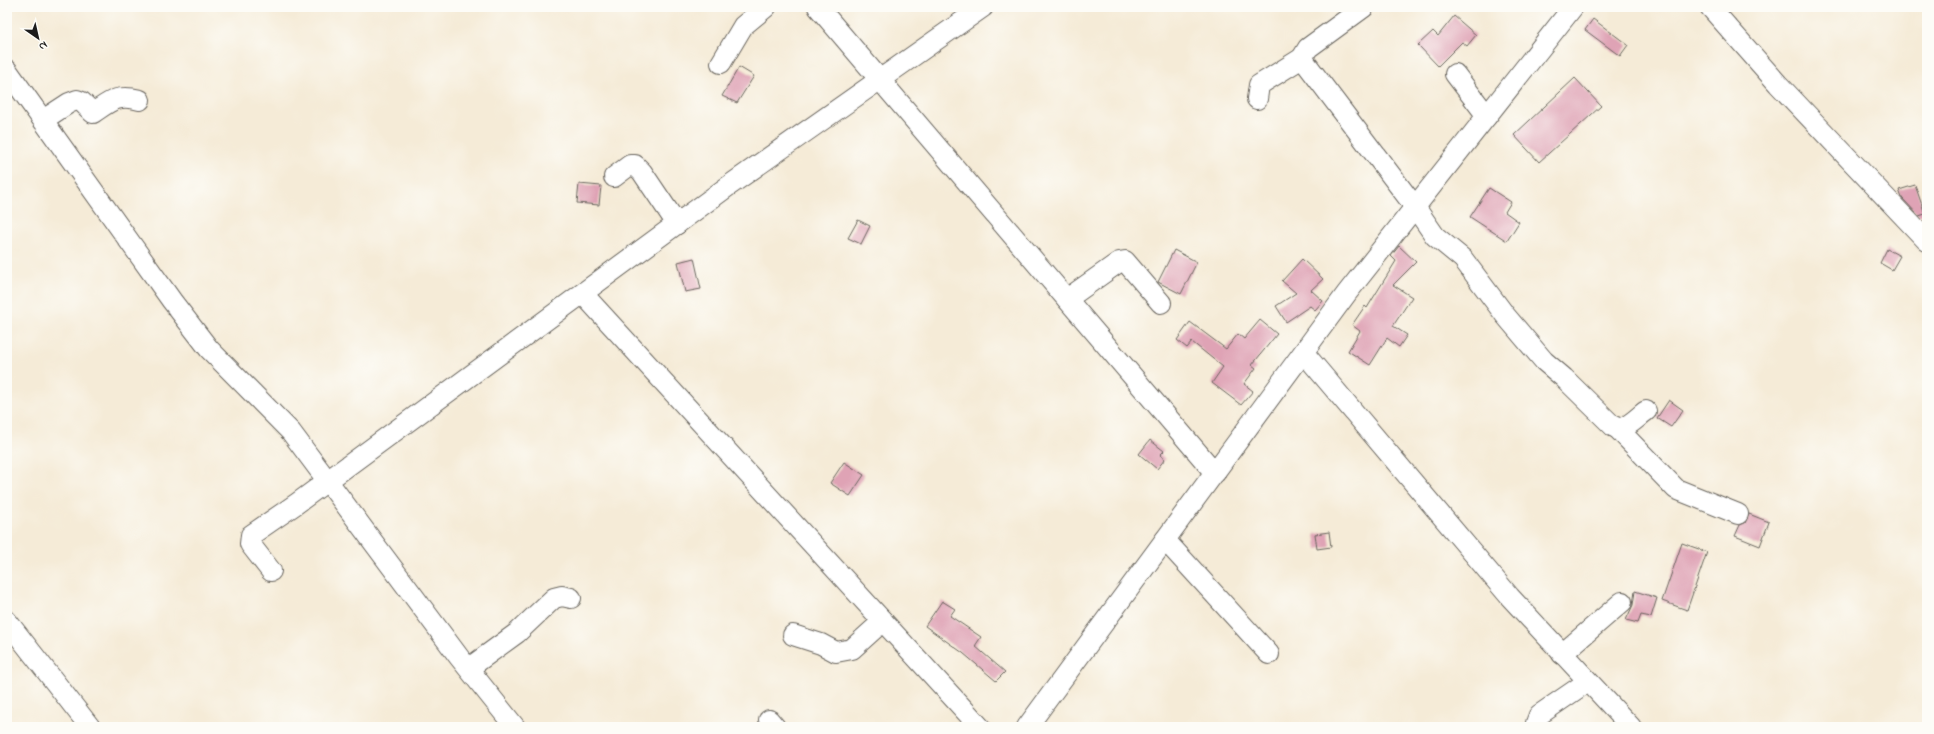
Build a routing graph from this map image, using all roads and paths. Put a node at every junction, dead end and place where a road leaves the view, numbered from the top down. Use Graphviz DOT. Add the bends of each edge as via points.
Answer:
graph roads {
  1 [pos="766,7"];
  2 [pos="818,7"];
  3 [pos="983,7"];
  4 [pos="1364,7"];
  5 [pos="1573,7"];
  6 [pos="1710,7"];
  7 [pos="1302,58"];
  8 [pos="721,63"];
  9 [pos="7,70"];
  10 [pos="1455,74"];
  11 [pos="880,80"];
  12 [pos="1257,99"];
  13 [pos="140,100"];
  14 [pos="1487,116"];
  15 [pos="42,120"];
  16 [pos="614,178"];
  17 [pos="1415,206"];
  18 [pos="677,224"];
  19 [pos="1927,241"];
  20 [pos="582,294"];
  21 [pos="1067,299"];
  22 [pos="1161,303"];
  23 [pos="1304,352"];
  24 [pos="1646,411"];
  25 [pos="1618,429"];
  26 [pos="1215,473"];
  27 [pos="326,480"];
  28 [pos="1738,514"];
  29 [pos="1165,540"];
  30 [pos="271,571"];
  31 [pos="571,598"];
  32 [pos="1622,602"];
  33 [pos="7,621"];
  34 [pos="883,621"];
  35 [pos="793,635"];
  36 [pos="1269,654"];
  37 [pos="1562,654"];
  38 [pos="469,668"];
  39 [pos="1587,682"];
  40 [pos="90,727"];
  41 [pos="516,727"];
  42 [pos="980,727"];
  43 [pos="1027,727"];
  44 [pos="1537,727"];
  45 [pos="1630,727"];
  1 -- 8 [label="street" via="743,26"];
  2 -- 11 [label="street"];
  3 -- 11 [label="street"];
  4 -- 7 [label="street" via="1308,48"];
  5 -- 14 [label="street"];
  6 -- 19 [label="street" via="1778,84"];
  7 -- 12 [label="street" via="1260,85"];
  7 -- 17 [label="street"];
  9 -- 15 [label="street"];
  10 -- 14 [label="street"];
  11 -- 18 [label="street"];
  11 -- 21 [label="street"];
  13 -- 15 [label="street" via="127,96 119,98 93,113 77,100"];
  14 -- 17 [label="street"];
  15 -- 27 [label="street" via="209,349 291,432"];
  16 -- 18 [label="street" via="630,165 635,165"];
  17 -- 23 [label="street"];
  17 -- 25 [label="street" via="1435,236 1463,259 1504,315 1544,361"];
  18 -- 20 [label="street"];
  20 -- 27 [label="street"];
  20 -- 34 [label="street"];
  21 -- 22 [label="street" via="1119,262 1126,261"];
  21 -- 26 [label="street"];
  23 -- 26 [label="street"];
  23 -- 37 [label="street" via="1510,597"];
  24 -- 25 [label="street" via="1625,427"];
  25 -- 28 [label="street" via="1676,489"];
  26 -- 29 [label="street"];
  27 -- 30 [label="street" via="251,535 250,544"];
  27 -- 38 [label="street"];
  29 -- 36 [label="street"];
  29 -- 43 [label="street"];
  31 -- 38 [label="street" via="554,598 517,633"];
  32 -- 37 [label="street"];
  33 -- 40 [label="street"];
  34 -- 35 [label="street" via="852,649 836,652"];
  34 -- 42 [label="street"];
  37 -- 39 [label="street"];
  38 -- 41 [label="street"];
  39 -- 44 [label="street" via="1539,715"];
  39 -- 45 [label="street"];
}
